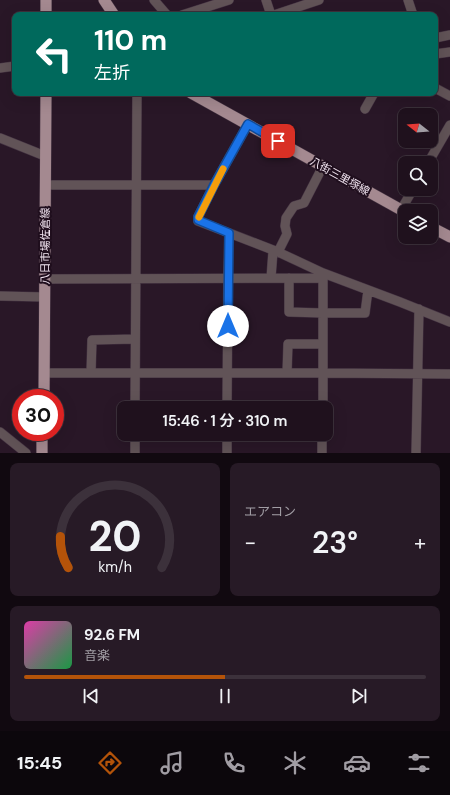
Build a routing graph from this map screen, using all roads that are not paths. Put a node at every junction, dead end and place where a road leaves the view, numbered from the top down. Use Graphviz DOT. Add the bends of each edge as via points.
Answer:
graph roads {
  1 [pos="46,0"];
  2 [pos="104,0"];
  3 [pos="154,0"];
  4 [pos="228,0"];
  5 [pos="266,0"];
  6 [pos="319,0"];
  7 [pos="408,0"];
  8 [pos="306,2"];
  9 [pos="46,12"];
  10 [pos="112,12"];
  11 [pos="164,12"];
  12 [pos="191,12"];
  13 [pos="270,12"];
  14 [pos="281,12"];
  15 [pos="412,12"];
  16 [pos="450,35"];
  17 [pos="438,37"];
  18 [pos="450,52"];
  19 [pos="438,54"];
  20 [pos="12,66"];
  21 [pos="0,68"];
  22 [pos="438,89"];
  23 [pos="449,93"];
  24 [pos="46,96"];
  25 [pos="137,96"];
  26 [pos="197,96"];
  27 [pos="372,96"];
  28 [pos="365,109"];
  29 [pos="248,124"];
  30 [pos="450,125"];
  31 [pos="0,138"];
  32 [pos="46,156"];
  33 [pos="432,156"];
  34 [pos="324,166"];
  35 [pos="46,185"];
  36 [pos="136,185"];
  37 [pos="214,185"];
  38 [pos="398,208"];
  39 [pos="438,231"];
  40 [pos="229,233"];
  41 [pos="450,237"];
  42 [pos="275,252"];
  43 [pos="323,276"];
  44 [pos="228,278"];
  45 [pos="271,278"];
  46 [pos="289,278"];
  47 [pos="45,279"];
  48 [pos="136,279"];
  49 [pos="368,290"];
  50 [pos="0,296"];
  51 [pos="45,297"];
  52 [pos="419,309"];
  53 [pos="322,313"];
  54 [pos="450,322"];
  55 [pos="135,339"];
  56 [pos="323,344"];
  57 [pos="44,373"];
  58 [pos="91,373"];
  59 [pos="135,373"];
  60 [pos="228,373"];
  61 [pos="287,373"];
  62 [pos="323,373"];
  63 [pos="418,374"];
  64 [pos="450,374"];
  65 [pos="44,389"];
  66 [pos="135,401"];
  67 [pos="228,401"];
  68 [pos="322,401"];
  69 [pos="0,432"];
  70 [pos="42,441"];
  71 [pos="135,441"];
  72 [pos="227,441"];
  73 [pos="322,441"];
  74 [pos="26,453"];
  75 [pos="42,453"];
  76 [pos="135,453"];
  77 [pos="227,453"];
  78 [pos="322,453"];
  79 [pos="416,453"];
  1 -- 9 [label="main road"];
  2 -- 10 [label="main road"];
  3 -- 11 [label="street"];
  4 -- 12 [label="street"];
  5 -- 13 [label="street"];
  6 -- 8 [label="street"];
  7 -- 15 [label="street"];
  8 -- 14 [label="street"];
  16 -- 17 [label="street"];
  18 -- 19 [label="street"];
  20 -- 21 [label="street"];
  22 -- 23 [label="street"];
  24 -- 32 [label="main road, 八日市場佐倉線"];
  25 -- 36 [label="street"];
  26 -- 29 [label="main road, 八街三里塚線"];
  27 -- 28 [label="street"];
  29 -- 34 [label="main road, 八街三里塚線"];
  29 -- 37 [label="street"];
  30 -- 33 [label="street"];
  31 -- 32 [label="street"];
  32 -- 35 [label="main road, 八日市場佐倉線"];
  34 -- 38 [label="main road, 八街三里塚線"];
  34 -- 42 [label="street" via="304,203 291,209 286,218 286,234"];
  35 -- 36 [label="street"];
  35 -- 47 [label="main road, 八日市場佐倉線"];
  36 -- 37 [label="street"];
  36 -- 48 [label="street"];
  37 -- 40 [label="street" via="198,220"];
  39 -- 41 [label="main road"];
  40 -- 42 [label="street"];
  40 -- 44 [label="street"];
  42 -- 43 [label="street"];
  42 -- 45 [label="street"];
  43 -- 46 [label="street"];
  43 -- 49 [label="street"];
  43 -- 53 [label="street"];
  44 -- 45 [label="street"];
  44 -- 48 [label="street"];
  44 -- 60 [label="street"];
  45 -- 46 [label="street"];
  46 -- 53 [label="street" via="289,312"];
  47 -- 48 [label="street"];
  47 -- 51 [label="main road, 八日市場佐倉線"];
  48 -- 55 [label="street"];
  49 -- 52 [label="street"];
  49 -- 53 [label="street" via="365,313"];
  50 -- 51 [label="street"];
  51 -- 57 [label="main road, 八日市場佐倉線"];
  52 -- 54 [label="street"];
  52 -- 63 [label="street"];
  53 -- 56 [label="street"];
  55 -- 58 [label="street" via="92,340"];
  55 -- 59 [label="street"];
  56 -- 61 [label="street" via="288,344"];
  56 -- 62 [label="street"];
  57 -- 58 [label="street"];
  57 -- 65 [label="main road, 八日市場佐倉線"];
  58 -- 59 [label="street"];
  59 -- 60 [label="street"];
  59 -- 66 [label="street"];
  60 -- 61 [label="street"];
  60 -- 67 [label="street"];
  61 -- 62 [label="street"];
  62 -- 63 [label="street"];
  62 -- 68 [label="street"];
  63 -- 64 [label="street"];
  63 -- 79 [label="street"];
  69 -- 74 [label="street"];
  70 -- 75 [label="main road"];
  71 -- 76 [label="street"];
  72 -- 77 [label="street"];
  73 -- 78 [label="street"];
}
